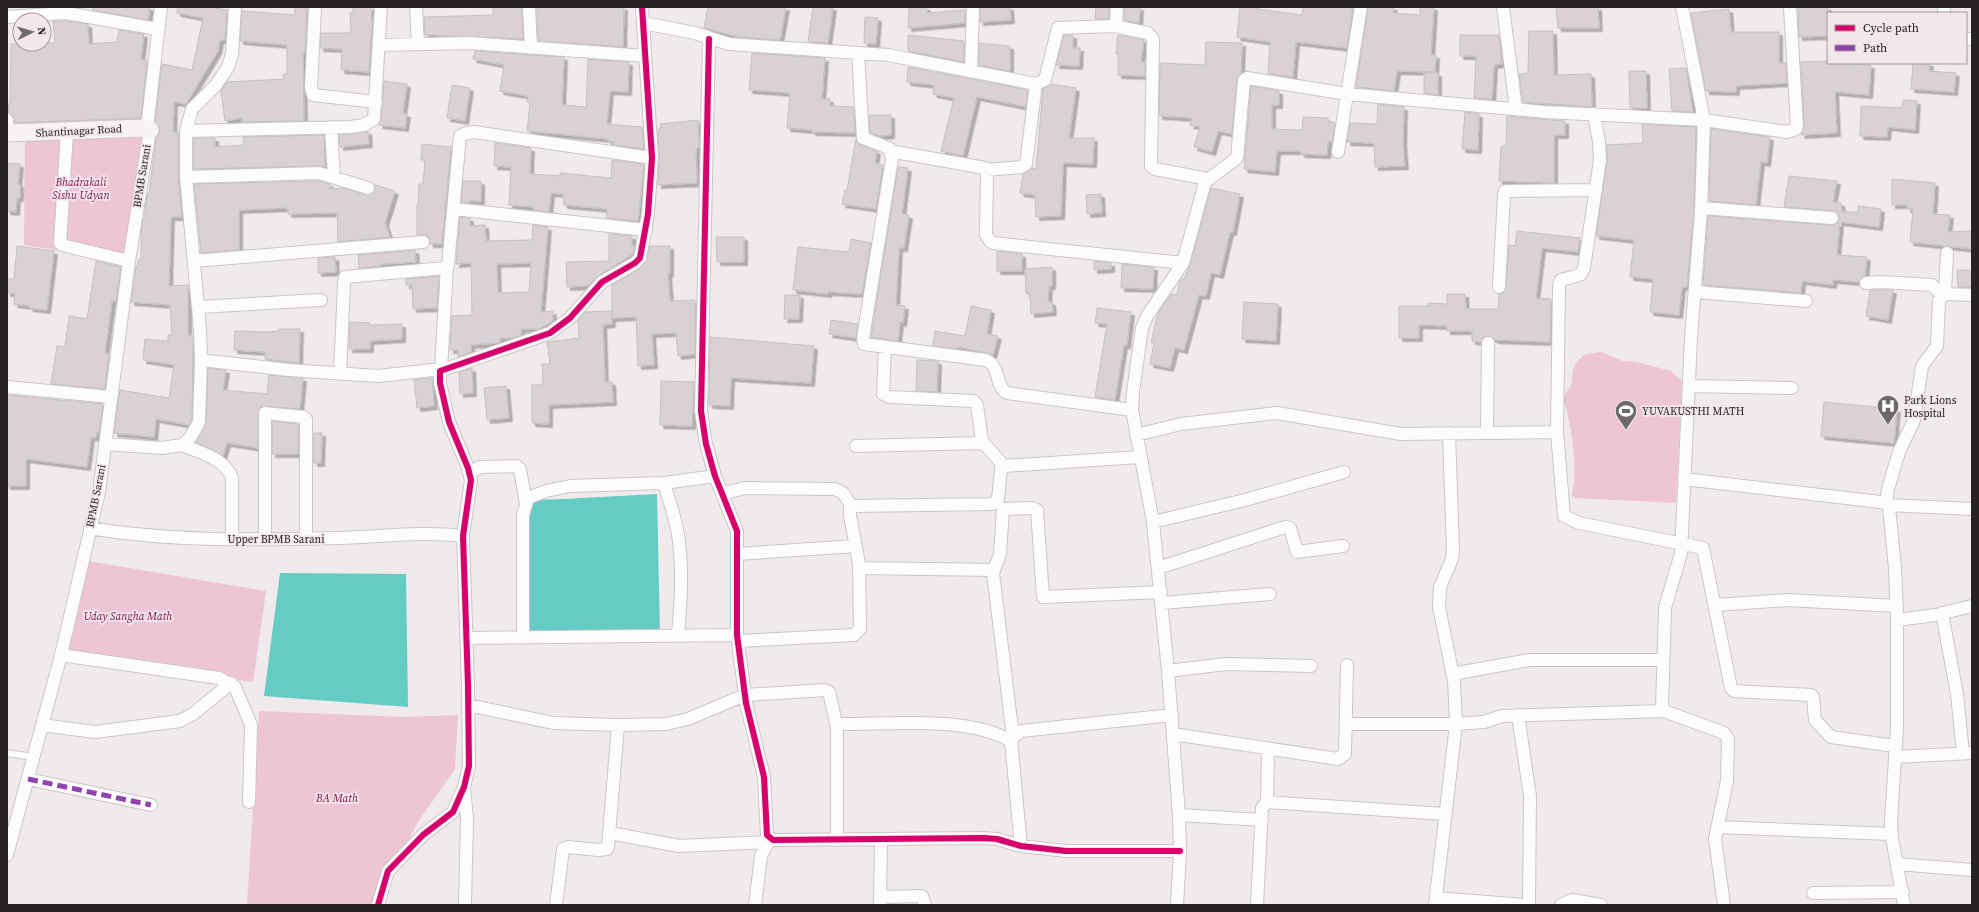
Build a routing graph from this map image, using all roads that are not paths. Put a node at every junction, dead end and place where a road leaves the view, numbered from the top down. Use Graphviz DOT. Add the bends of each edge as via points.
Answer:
graph roads {
  1 [pos="161,7"];
  2 [pos="235,7"];
  3 [pos="315,7"];
  4 [pos="381,7"];
  5 [pos="416,7"];
  6 [pos="529,7"];
  7 [pos="642,7"];
  8 [pos="973,7"];
  9 [pos="1117,7"];
  10 [pos="1360,7"];
  11 [pos="1503,7"];
  12 [pos="1682,7"];
  13 [pos="1790,7"];
  14 [pos="7,17"];
  15 [pos="643,23"];
  16 [pos="1114,26"];
  17 [pos="158,29"];
  18 [pos="710,38"];
  19 [pos="418,44"];
  20 [pos="379,45"];
  21 [pos="530,48"];
  22 [pos="858,53"];
  23 [pos="645,56"];
  24 [pos="971,71"];
  25 [pos="1036,84"];
  26 [pos="1347,94"];
  27 [pos="376,102"];
  28 [pos="1516,109"];
  29 [pos="1594,114"];
  30 [pos="1704,120"];
  31 [pos="331,127"];
  32 [pos="7,129"];
  33 [pos="148,129"];
  34 [pos="186,131"];
  35 [pos="67,132"];
  36 [pos="890,151"];
  37 [pos="1338,152"];
  38 [pos="652,158"];
  39 [pos="987,170"];
  40 [pos="186,177"];
  41 [pos="334,177"];
  42 [pos="1208,179"];
  43 [pos="368,188"];
  44 [pos="1596,190"];
  45 [pos="1701,208"];
  46 [pos="454,209"];
  47 [pos="1832,218"];
  48 [pos="646,230"];
  49 [pos="423,242"];
  50 [pos="1947,252"];
  51 [pos="129,261"];
  52 [pos="194,261"];
  53 [pos="1183,263"];
  54 [pos="447,267"];
  55 [pos="1866,283"];
  56 [pos="1499,287"];
  57 [pos="1695,292"];
  58 [pos="1944,294"];
  59 [pos="1972,295"];
  60 [pos="321,300"];
  61 [pos="1806,301"];
  62 [pos="198,307"];
  63 [pos="1488,343"];
  64 [pos="885,347"];
  65 [pos="202,360"];
  66 [pos="441,369"];
  67 [pos="340,374"];
  68 [pos="1689,386"];
  69 [pos="7,387"];
  70 [pos="1792,388"];
  71 [pos="111,397"];
  72 [pos="1132,410"];
  73 [pos="1487,431"];
  74 [pos="1557,432"];
  75 [pos="1449,433"];
  76 [pos="1136,436"];
  77 [pos="982,442"];
  78 [pos="105,444"];
  79 [pos="182,445"];
  80 [pos="856,446"];
  81 [pos="1140,457"];
  82 [pos="1004,466"];
  83 [pos="1344,472"];
  84 [pos="470,473"];
  85 [pos="715,476"];
  86 [pos="1684,479"];
  87 [pos="664,483"];
  88 [pos="722,494"];
  89 [pos="526,504"];
  90 [pos="1887,504"];
  91 [pos="852,507"];
  92 [pos="1972,509"];
  93 [pos="1153,522"];
  94 [pos="90,528"];
  95 [pos="463,536"];
  96 [pos="306,538"];
  97 [pos="232,539"];
  98 [pos="265,539"];
  99 [pos="1681,545"];
  100 [pos="856,546"];
  101 [pos="1343,546"];
  102 [pos="737,554"];
  103 [pos="859,568"];
  104 [pos="1158,568"];
  105 [pos="994,570"];
  106 [pos="1270,594"];
  107 [pos="1161,598"];
  108 [pos="1715,605"];
  109 [pos="1897,606"];
  110 [pos="1972,606"];
  111 [pos="1942,613"];
  112 [pos="1897,620"];
  113 [pos="678,635"];
  114 [pos="467,638"];
  115 [pos="523,638"];
  116 [pos="737,638"];
  117 [pos="61,655"];
  118 [pos="1663,660"];
  119 [pos="1347,665"];
  120 [pos="1311,666"];
  121 [pos="1168,671"];
  122 [pos="1452,674"];
  123 [pos="231,683"];
  124 [pos="745,695"];
  125 [pos="468,705"];
  126 [pos="1664,711"];
  127 [pos="1172,715"];
  128 [pos="1518,715"];
  129 [pos="1346,724"];
  130 [pos="1456,724"];
  131 [pos="42,725"];
  132 [pos="618,725"];
  133 [pos="837,727"];
  134 [pos="1173,734"];
  135 [pos="1011,738"];
  136 [pos="1268,749"];
  137 [pos="1895,752"];
  138 [pos="7,753"];
  139 [pos="1968,753"];
  140 [pos="34,757"];
  141 [pos="28,779"];
  142 [pos="464,787"];
  143 [pos="249,802"];
  144 [pos="1267,802"];
  145 [pos="152,805"];
  146 [pos="1445,814"];
  147 [pos="1179,815"];
  148 [pos="1262,820"];
  149 [pos="1717,827"];
  150 [pos="610,834"];
  151 [pos="1892,834"];
  152 [pos="882,839"];
  153 [pos="769,840"];
  154 [pos="837,840"];
  155 [pos="1021,846"];
  156 [pos="1180,851"];
  157 [pos="7,855"];
  158 [pos="1897,864"];
  159 [pos="1972,870"];
  160 [pos="1903,892"];
  161 [pos="1813,893"];
  162 [pos="880,901"];
  163 [pos="1436,902"];
  164 [pos="378,905"];
  165 [pos="465,905"];
  166 [pos="556,905"];
  167 [pos="755,905"];
  168 [pos="925,905"];
  169 [pos="1177,905"];
  170 [pos="1257,905"];
  171 [pos="1525,905"];
  172 [pos="1529,905"];
  173 [pos="1561,905"];
  174 [pos="1601,905"];
  175 [pos="1724,905"];
  176 [pos="1904,905"];
  1 -- 17 [label="street, BPMB Sarani"];
  2 -- 34 [label="street" via="232,54 228,67 216,85 192,110"];
  3 -- 27 [label="street" via="311,87 313,95"];
  4 -- 20 [label="street"];
  5 -- 19 [label="street"];
  6 -- 21 [label="street"];
  7 -- 15 [label="street"];
  8 -- 24 [label="street"];
  9 -- 16 [label="street"];
  10 -- 26 [label="street"];
  11 -- 28 [label="street"];
  12 -- 30 [label="street"];
  13 -- 30 [label="street" via="1798,126 1796,129 1786,132"];
  14 -- 17 [label="street" via="66,13"];
  15 -- 18 [label="street"];
  15 -- 23 [label="street"];
  16 -- 25 [label="street" via="1058,28 1045,80"];
  16 -- 42 [label="street" via="1148,33 1153,39 1151,166 1155,169"];
  17 -- 33 [label="street, BPMB Sarani"];
  18 -- 22 [label="street" via="729,44"];
  18 -- 85 [label="street" via="701,411 706,444"];
  19 -- 20 [label="street"];
  19 -- 21 [label="street" via="470,43"];
  20 -- 27 [label="street"];
  21 -- 23 [label="street"];
  22 -- 24 [label="street" via="896,56"];
  22 -- 36 [label="street" via="863,138 886,146"];
  23 -- 38 [label="street"];
  24 -- 25 [label="street"];
  25 -- 39 [label="street" via="1026,164 1022,167"];
  26 -- 28 [label="street"];
  26 -- 37 [label="street"];
  26 -- 42 [label="street" via="1245,78 1242,83 1237,158"];
  27 -- 31 [label="street" via="374,119 370,123"];
  28 -- 29 [label="street"];
  29 -- 30 [label="street"];
  29 -- 44 [label="street" via="1600,151"];
  30 -- 45 [label="street"];
  31 -- 34 [label="street"];
  31 -- 41 [label="street"];
  32 -- 35 [label="street, Shantinagar Road"];
  33 -- 35 [label="street, Shantinagar Road"];
  33 -- 51 [label="street, BPMB Sarani"];
  34 -- 40 [label="street"];
  35 -- 51 [label="street" via="60,243 62,246"];
  36 -- 39 [label="street"];
  36 -- 64 [label="street" via="892,159 862,338 864,344"];
  38 -- 46 [label="street" via="467,133 459,139"];
  38 -- 48 [label="street"];
  39 -- 53 [label="street" via="986,235 990,241"];
  40 -- 41 [label="street" via="319,173"];
  40 -- 52 [label="street"];
  41 -- 43 [label="street"];
  42 -- 53 [label="street" via="1205,182"];
  44 -- 56 [label="street" via="1506,191"];
  44 -- 74 [label="street" via="1582,273 1560,282"];
  45 -- 47 [label="street"];
  45 -- 57 [label="street"];
  46 -- 48 [label="street"];
  46 -- 54 [label="street" via="450,262"];
  48 -- 66 [label="street" via="639,260 602,282 570,318 550,333"];
  49 -- 52 [label="street"];
  50 -- 58 [label="street"];
  51 -- 71 [label="street, BPMB Sarani"];
  52 -- 62 [label="street"];
  53 -- 72 [label="street" via="1147,316 1142,328"];
  54 -- 66 [label="street"];
  54 -- 67 [label="street" via="346,277"];
  55 -- 58 [label="street" via="1932,285"];
  57 -- 61 [label="street"];
  57 -- 68 [label="street"];
  58 -- 59 [label="street"];
  58 -- 90 [label="street" via="1938,300 1937,307 1938,346 1922,366 1914,420 1899,452 1888,489"];
  60 -- 62 [label="street"];
  62 -- 65 [label="street"];
  63 -- 73 [label="street"];
  64 -- 72 [label="street" via="986,360 994,364 1002,389 1007,393"];
  64 -- 77 [label="street" via="883,394 888,397 974,401 977,405"];
  65 -- 67 [label="street"];
  65 -- 79 [label="street" via="198,422 190,438"];
  66 -- 67 [label="street" via="378,376"];
  66 -- 84 [label="street" via="440,383 449,422"];
  68 -- 70 [label="street"];
  68 -- 86 [label="street"];
  69 -- 71 [label="street"];
  71 -- 78 [label="street, BPMB Sarani"];
  72 -- 76 [label="street"];
  73 -- 74 [label="street"];
  73 -- 75 [label="street"];
  74 -- 99 [label="street" via="1564,516 1579,523"];
  75 -- 76 [label="street" via="1401,434 1277,413 1181,424"];
  75 -- 122 [label="street" via="1452,559 1440,587 1439,602"];
  76 -- 81 [label="street"];
  77 -- 80 [label="street"];
  77 -- 82 [label="street"];
  78 -- 79 [label="street" via="162,448"];
  78 -- 94 [label="street, BPMB Sarani" via="99,492"];
  79 -- 97 [label="street" via="222,463 229,470 232,478"];
  81 -- 82 [label="street"];
  81 -- 93 [label="street"];
  82 -- 91 [label="street" via="1001,469 998,499 994,504"];
  83 -- 93 [label="street" via="1245,500"];
  84 -- 89 [label="street" via="480,467 517,466 520,469"];
  84 -- 95 [label="street"];
  85 -- 87 [label="street"];
  85 -- 88 [label="street"];
  86 -- 90 [label="street"];
  86 -- 99 [label="street"];
  87 -- 89 [label="street" via="570,486 528,498"];
  87 -- 113 [label="street" via="678,532 682,598"];
  88 -- 91 [label="street" via="748,488 834,489 841,491"];
  88 -- 102 [label="street" via="736,531"];
  89 -- 115 [label="street" via="523,515"];
  90 -- 92 [label="street"];
  90 -- 109 [label="street"];
  91 -- 100 [label="street" via="850,516"];
  93 -- 104 [label="street"];
  94 -- 97 [label="street, Upper BPMB Sarani" via="128,534"];
  94 -- 117 [label="street, BPMB Sarani"];
  95 -- 96 [label="street, Upper BPMB Sarani" via="430,533"];
  95 -- 114 [label="street"];
  96 -- 98 [label="street, Upper BPMB Sarani"];
  96 -- 98 [label="street" via="306,419 265,413"];
  97 -- 98 [label="street, Upper BPMB Sarani"];
  99 -- 108 [label="street" via="1701,547 1705,550"];
  99 -- 118 [label="street" via="1665,608"];
  100 -- 102 [label="street"];
  100 -- 103 [label="street"];
  101 -- 104 [label="street" via="1297,552 1290,528 1285,527"];
  102 -- 116 [label="street"];
  103 -- 105 [label="street"];
  103 -- 116 [label="street" via="860,629 854,635"];
  104 -- 107 [label="street"];
  105 -- 107 [label="street" via="1000,554 1003,509 1033,508 1038,514 1043,596"];
  105 -- 135 [label="street"];
  106 -- 107 [label="street"];
  107 -- 121 [label="street"];
  108 -- 109 [label="street" via="1788,600"];
  108 -- 137 [label="street" via="1730,686 1734,690 1811,695 1815,720 1831,737"];
  109 -- 112 [label="street"];
  110 -- 111 [label="street"];
  111 -- 112 [label="street"];
  111 -- 139 [label="street"];
  112 -- 137 [label="street"];
  113 -- 115 [label="street"];
  113 -- 116 [label="street"];
  114 -- 115 [label="street"];
  114 -- 125 [label="street"];
  116 -- 124 [label="street"];
  117 -- 123 [label="street" via="219,678"];
  117 -- 131 [label="street, BPMB Sarani"];
  118 -- 122 [label="street" via="1529,660"];
  118 -- 126 [label="street" via="1661,705"];
  119 -- 129 [label="street"];
  120 -- 121 [label="street" via="1226,664"];
  121 -- 127 [label="street"];
  122 -- 130 [label="street"];
  123 -- 131 [label="street" via="192,714 180,720 95,732"];
  123 -- 143 [label="street" via="251,725"];
  124 -- 132 [label="street" via="672,724"];
  124 -- 133 [label="street" via="828,691"];
  124 -- 153 [label="street" via="764,777"];
  125 -- 132 [label="street" via="553,723"];
  125 -- 142 [label="street" via="469,766"];
  126 -- 128 [label="street"];
  126 -- 149 [label="street" via="1724,733 1728,739 1727,781"];
  127 -- 134 [label="street"];
  127 -- 135 [label="street" via="1025,730"];
  128 -- 130 [label="street" via="1499,716 1484,722"];
  128 -- 172 [label="street" via="1530,796"];
  129 -- 130 [label="street"];
  129 -- 136 [label="street" via="1345,754 1338,759"];
  130 -- 146 [label="street"];
  131 -- 140 [label="street, BPMB Sarani"];
  132 -- 150 [label="street"];
  133 -- 135 [label="street" via="842,724 940,724 972,728"];
  133 -- 154 [label="street"];
  134 -- 136 [label="street"];
  134 -- 147 [label="street"];
  135 -- 155 [label="street"];
  136 -- 144 [label="street"];
  137 -- 139 [label="street"];
  137 -- 151 [label="street" via="1891,806"];
  138 -- 140 [label="lane"];
  140 -- 141 [label="street, BPMB Sarani"];
  141 -- 145 [label="street"];
  141 -- 157 [label="street, BPMB Sarani"];
  142 -- 164 [label="street" via="453,812 423,835 388,871"];
  142 -- 165 [label="street" via="467,818"];
  144 -- 146 [label="street"];
  144 -- 148 [label="street" via="1262,808"];
  146 -- 163 [label="street"];
  147 -- 148 [label="street"];
  147 -- 156 [label="street"];
  148 -- 170 [label="street"];
  149 -- 151 [label="street"];
  149 -- 175 [label="street" via="1715,845"];
  150 -- 153 [label="street" via="679,846"];
  150 -- 166 [label="street" via="607,849 563,849"];
  151 -- 158 [label="street"];
  152 -- 154 [label="street"];
  152 -- 155 [label="street" via="992,838"];
  152 -- 162 [label="street"];
  153 -- 154 [label="street"];
  153 -- 167 [label="street" via="761,856"];
  155 -- 156 [label="street" via="1066,851"];
  156 -- 169 [label="street"];
  158 -- 159 [label="street"];
  158 -- 160 [label="street"];
  160 -- 161 [label="street"];
  160 -- 176 [label="street"];
  162 -- 168 [label="street" via="922,896"];
  163 -- 171 [label="street"];
  173 -- 174 [label="street" via="1572,900"];
}
